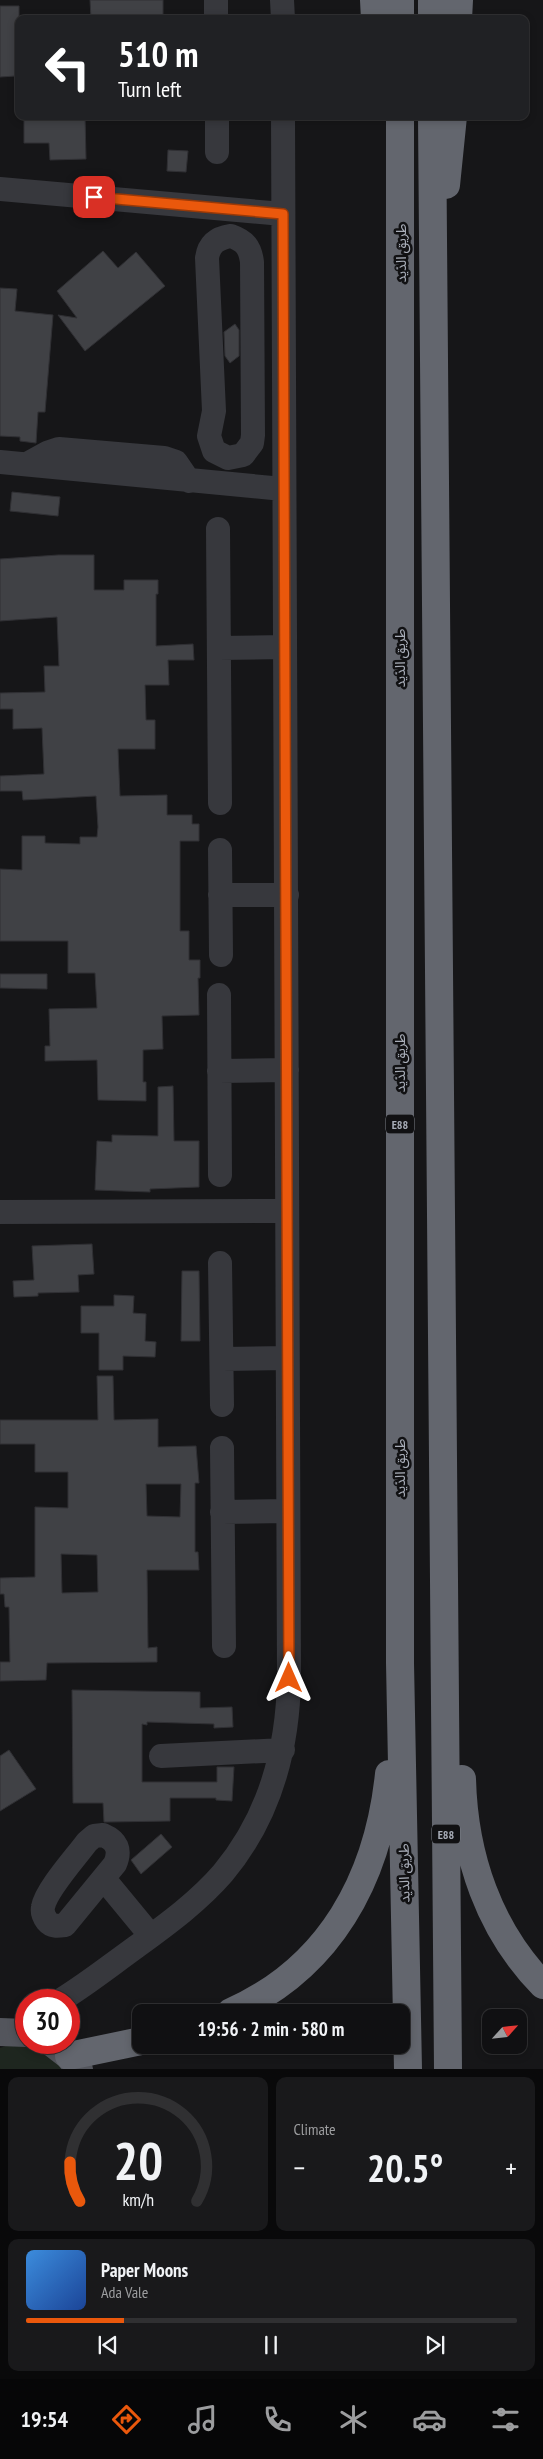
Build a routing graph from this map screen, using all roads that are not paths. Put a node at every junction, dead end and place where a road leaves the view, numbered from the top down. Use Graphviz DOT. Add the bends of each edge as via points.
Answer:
graph roads {
  1 [pos="216,0"];
  2 [pos="282,0"];
  3 [pos="374,0"];
  4 [pos="400,0"];
  5 [pos="432,0"];
  6 [pos="459,0"];
  7 [pos="216,15"];
  8 [pos="283,15"];
  9 [pos="375,15"];
  10 [pos="400,15"];
  11 [pos="432,15"];
  12 [pos="458,15"];
  13 [pos="217,120"];
  14 [pos="283,120"];
  15 [pos="384,120"];
  16 [pos="400,120"];
  17 [pos="432,120"];
  18 [pos="453,120"];
  19 [pos="217,152"];
  20 [pos="401,179"];
  21 [pos="0,189"];
  22 [pos="283,214"];
  23 [pos="432,242"];
  24 [pos="283,274"];
  25 [pos="253,287"];
  26 [pos="252,402"];
  27 [pos="284,417"];
  28 [pos="0,462"];
  29 [pos="283,489"];
  30 [pos="218,530"];
  31 [pos="285,647"];
  32 [pos="219,648"];
  33 [pos="220,803"];
  34 [pos="220,850"];
  35 [pos="287,894"];
  36 [pos="220,895"];
  37 [pos="221,955"];
  38 [pos="219,995"];
  39 [pos="287,1070"];
  40 [pos="219,1071"];
  41 [pos="220,1175"];
  42 [pos="286,1211"];
  43 [pos="0,1212"];
  44 [pos="220,1263"];
  45 [pos="287,1358"];
  46 [pos="222,1359"];
  47 [pos="222,1405"];
  48 [pos="222,1448"];
  49 [pos="288,1511"];
  50 [pos="222,1512"];
  51 [pos="443,1599"];
  52 [pos="224,1646"];
  53 [pos="400,1663"];
  54 [pos="283,1750"];
  55 [pos="161,1756"];
  56 [pos="104,1879"];
  57 [pos="151,1936"];
  58 [pos="543,1985"];
  59 [pos="80,1990"];
  60 [pos="245,2004"];
  61 [pos="132,2042"];
  62 [pos="80,2050"];
  63 [pos="408,2069"];
  64 [pos="448,2069"];
  1 -- 7 [label="street"];
  2 -- 8 [label="street"];
  3 -- 9 [label="highway"];
  4 -- 10 [label="highway"];
  5 -- 11 [label="highway"];
  6 -- 12 [label="highway"];
  13 -- 19 [label="street"];
  14 -- 22 [label="street"];
  15 -- 20 [label="highway"];
  16 -- 20 [label="highway, طريق الذيد / E88"];
  17 -- 23 [label="highway, E88"];
  18 -- 23 [label="highway" via="445,191"];
  20 -- 53 [label="highway, طريق الذيد / E88"];
  21 -- 22 [label="street"];
  22 -- 24 [label="street"];
  23 -- 51 [label="highway, E88"];
  24 -- 25 [label="street"];
  24 -- 27 [label="street"];
  25 -- 26 [label="street"];
  25 -- 26 [label="street" via="252,262 247,245 231,236 214,242 207,258 214,411 209,436 210,444 220,456 236,458 248,450 252,443"];
  26 -- 27 [label="street"];
  27 -- 29 [label="street"];
  28 -- 29 [label="street"];
  29 -- 31 [label="street"];
  30 -- 32 [label="street"];
  31 -- 32 [label="street"];
  31 -- 35 [label="street"];
  32 -- 33 [label="street"];
  34 -- 36 [label="street"];
  35 -- 36 [label="street"];
  35 -- 39 [label="street"];
  36 -- 37 [label="street"];
  38 -- 40 [label="street"];
  39 -- 40 [label="street"];
  39 -- 42 [label="street"];
  40 -- 41 [label="street"];
  42 -- 43 [label="street"];
  42 -- 45 [label="street"];
  44 -- 46 [label="street"];
  45 -- 46 [label="street"];
  45 -- 49 [label="street"];
  46 -- 47 [label="street"];
  48 -- 50 [label="street"];
  49 -- 50 [label="street"];
  49 -- 54 [label="street" via="288,1701"];
  50 -- 52 [label="street"];
  51 -- 58 [label="highway" via="458,1679 463,1800 469,1847 482,1892 504,1935"];
  51 -- 64 [label="highway, E88"];
  53 -- 60 [label="highway" via="386,1798 380,1834 365,1876 344,1916 317,1952 284,1982"];
  53 -- 63 [label="highway, طريق الذيد / E88"];
  54 -- 55 [label="street"];
  54 -- 57 [label="street" via="265,1802 239,1851 202,1894"];
  56 -- 57 [label="street"];
  57 -- 59 [label="street"];
  61 -- 62 [label="highway"];
}
